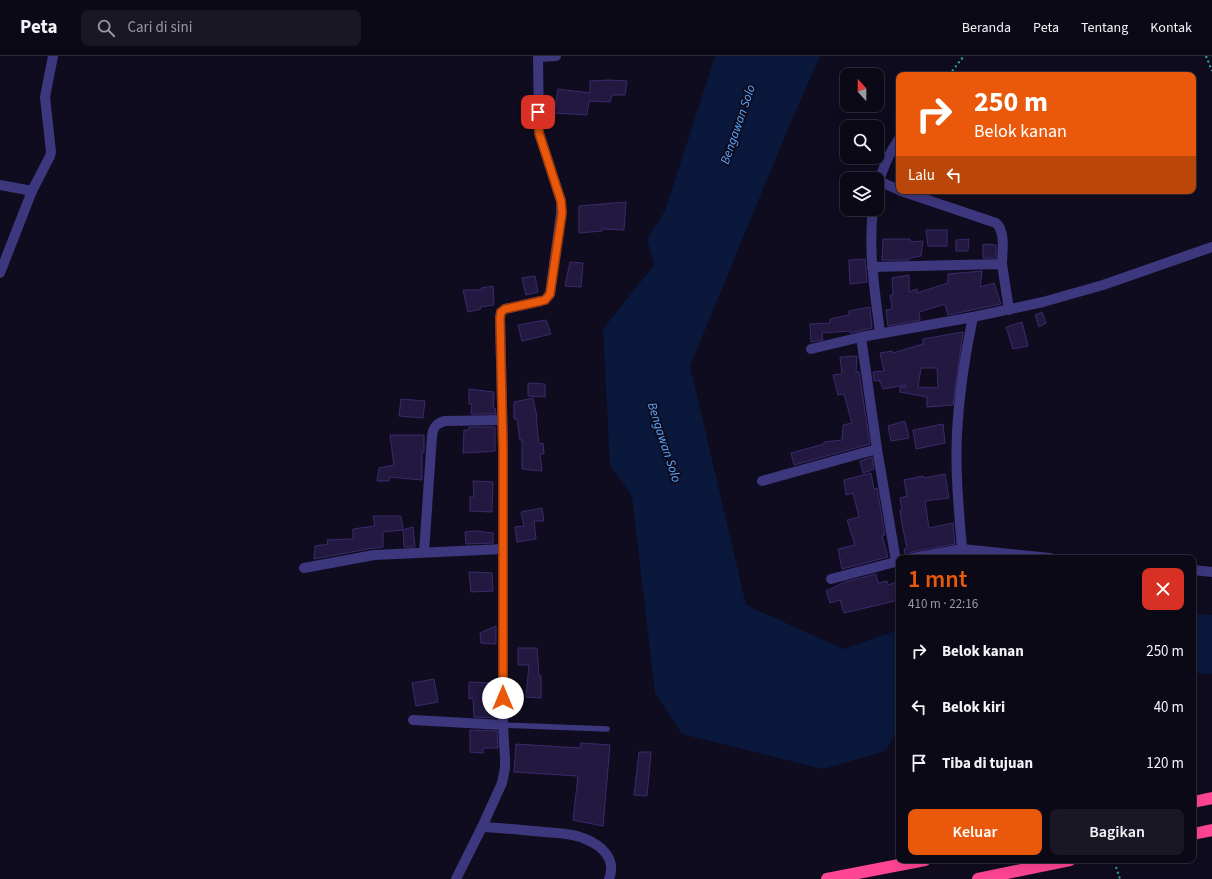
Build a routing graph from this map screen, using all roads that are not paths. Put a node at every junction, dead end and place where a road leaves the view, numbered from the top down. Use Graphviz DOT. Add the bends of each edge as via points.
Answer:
graph roads {
  1 [pos="53,56"];
  2 [pos="538,56"];
  3 [pos="556,56"];
  4 [pos="896,143"];
  5 [pos="882,172"];
  6 [pos="0,185"];
  7 [pos="884,186"];
  8 [pos="896,190"];
  9 [pos="32,191"];
  10 [pos="909,194"];
  11 [pos="872,216"];
  12 [pos="1212,247"];
  13 [pos="1002,264"];
  14 [pos="872,267"];
  15 [pos="0,272"];
  16 [pos="1009,310"];
  17 [pos="973,317"];
  18 [pos="880,333"];
  19 [pos="861,336"];
  20 [pos="811,349"];
  21 [pos="502,420"];
  22 [pos="877,449"];
  23 [pos="762,481"];
  24 [pos="503,549"];
  25 [pos="962,550"];
  26 [pos="424,552"];
  27 [pos="897,555"];
  28 [pos="931,555"];
  29 [pos="1017,555"];
  30 [pos="896,562"];
  31 [pos="304,568"];
  32 [pos="1196,570"];
  33 [pos="1212,572"];
  34 [pos="831,578"];
  35 [pos="413,720"];
  36 [pos="503,725"];
  37 [pos="607,729"];
  38 [pos="482,826"];
  39 [pos="1212,830"];
  40 [pos="1196,833"];
  41 [pos="910,863"];
  42 [pos="1055,863"];
  43 [pos="456,879"];
  44 [pos="609,879"];
  45 [pos="827,879"];
  46 [pos="978,879"];
  1 -- 9 [label="street" via="45,97 51,152"];
  2 -- 3 [label="street"];
  2 -- 21 [label="street" via="538,126 562,207 550,294 545,300 501,312"];
  4 -- 5 [label="street"];
  6 -- 9 [label="street"];
  7 -- 8 [label="street"];
  9 -- 15 [label="street"];
  10 -- 13 [label="street" via="1000,226"];
  11 -- 14 [label="street"];
  12 -- 16 [label="street" via="1103,286"];
  13 -- 14 [label="street"];
  13 -- 16 [label="street"];
  14 -- 18 [label="street"];
  16 -- 17 [label="street"];
  17 -- 18 [label="street"];
  17 -- 25 [label="street" via="957,433"];
  18 -- 19 [label="street"];
  19 -- 20 [label="street"];
  19 -- 22 [label="street"];
  21 -- 24 [label="street"];
  21 -- 26 [label="street" via="449,420 435,426 432,436"];
  22 -- 23 [label="street"];
  22 -- 27 [label="street"];
  24 -- 26 [label="street"];
  24 -- 36 [label="street"];
  25 -- 28 [label="street"];
  25 -- 29 [label="street"];
  26 -- 31 [label="street" via="374,554"];
  30 -- 34 [label="street"];
  32 -- 33 [label="street"];
  35 -- 36 [label="street"];
  36 -- 37 [label="lane"];
  36 -- 38 [label="street" via="504,775"];
  38 -- 43 [label="street"];
  38 -- 44 [label="street" via="568,834 582,838 610,858 612,865"];
  39 -- 40 [label="highway"];
  41 -- 45 [label="highway"];
  42 -- 46 [label="highway"];
}
